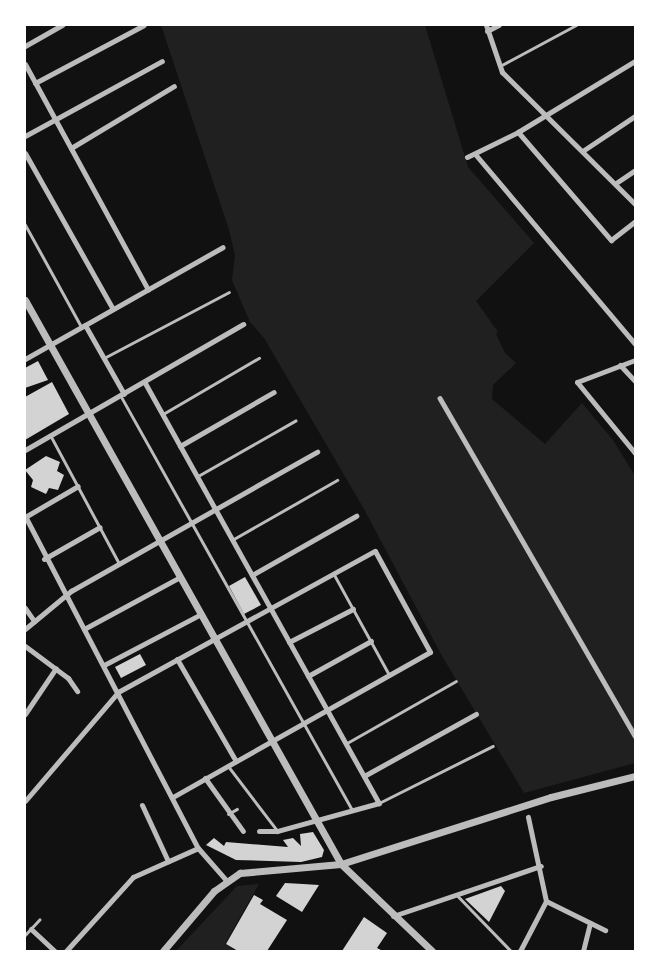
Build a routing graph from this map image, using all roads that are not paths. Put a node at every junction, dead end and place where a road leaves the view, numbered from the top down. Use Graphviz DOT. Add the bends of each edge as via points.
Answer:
graph roads {
  1 [pos="62,25"];
  2 [pos="144,25"];
  3 [pos="486,25"];
  4 [pos="499,25"];
  5 [pos="576,25"];
  6 [pos="487,31"];
  7 [pos="25,46"];
  8 [pos="162,61"];
  9 [pos="635,61"];
  10 [pos="25,64"];
  11 [pos="499,67"];
  12 [pos="35,83"];
  13 [pos="174,86"];
  14 [pos="547,114"];
  15 [pos="635,116"];
  16 [pos="56,119"];
  17 [pos="518,132"];
  18 [pos="25,136"];
  19 [pos="71,148"];
  20 [pos="584,150"];
  21 [pos="25,153"];
  22 [pos="475,154"];
  23 [pos="467,157"];
  24 [pos="635,170"];
  25 [pos="616,183"];
  26 [pos="635,204"];
  27 [pos="635,220"];
  28 [pos="25,224"];
  29 [pos="223,247"];
  30 [pos="148,290"];
  31 [pos="229,292"];
  32 [pos="25,300"];
  33 [pos="113,309"];
  34 [pos="243,324"];
  35 [pos="84,326"];
  36 [pos="635,344"];
  37 [pos="50,345"];
  38 [pos="104,358"];
  39 [pos="258,358"];
  40 [pos="25,359"];
  41 [pos="635,360"];
  42 [pos="620,365"];
  43 [pos="635,381"];
  44 [pos="145,383"];
  45 [pos="274,392"];
  46 [pos="123,396"];
  47 [pos="440,398"];
  48 [pos="89,414"];
  49 [pos="163,414"];
  50 [pos="295,421"];
  51 [pos="51,436"];
  52 [pos="180,446"];
  53 [pos="25,450"];
  54 [pos="317,452"];
  55 [pos="635,453"];
  56 [pos="197,476"];
  57 [pos="337,480"];
  58 [pos="78,486"];
  59 [pos="216,509"];
  60 [pos="25,516"];
  61 [pos="356,516"];
  62 [pos="192,523"];
  63 [pos="100,527"];
  64 [pos="232,540"];
  65 [pos="160,541"];
  66 [pos="44,559"];
  67 [pos="119,564"];
  68 [pos="334,573"];
  69 [pos="252,575"];
  70 [pos="180,577"];
  71 [pos="66,598"];
  72 [pos="25,608"];
  73 [pos="270,608"];
  74 [pos="353,609"];
  75 [pos="201,614"];
  76 [pos="34,621"];
  77 [pos="246,621"];
  78 [pos="25,628"];
  79 [pos="84,629"];
  80 [pos="214,639"];
  81 [pos="371,641"];
  82 [pos="289,642"];
  83 [pos="25,646"];
  84 [pos="177,660"];
  85 [pos="104,665"];
  86 [pos="56,668"];
  87 [pos="308,676"];
  88 [pos="389,676"];
  89 [pos="456,681"];
  90 [pos="77,692"];
  91 [pos="118,692"];
  92 [pos="327,710"];
  93 [pos="25,714"];
  94 [pos="476,714"];
  95 [pos="304,724"];
  96 [pos="635,736"];
  97 [pos="272,742"];
  98 [pos="346,744"];
  99 [pos="493,746"];
  100 [pos="236,761"];
  101 [pos="228,766"];
  102 [pos="364,776"];
  103 [pos="635,776"];
  104 [pos="205,778"];
  105 [pos="173,797"];
  106 [pos="25,801"];
  107 [pos="379,803"];
  108 [pos="142,805"];
  109 [pos="237,810"];
  110 [pos="352,810"];
  111 [pos="228,814"];
  112 [pos="528,816"];
  113 [pos="316,820"];
  114 [pos="243,831"];
  115 [pos="259,831"];
  116 [pos="277,831"];
  117 [pos="198,848"];
  118 [pos="168,860"];
  119 [pos="340,864"];
  120 [pos="541,866"];
  121 [pos="226,880"];
  122 [pos="457,895"];
  123 [pos="546,901"];
  124 [pos="392,916"];
  125 [pos="39,920"];
  126 [pos="590,923"];
  127 [pos="31,929"];
  128 [pos="605,930"];
  129 [pos="25,935"];
  130 [pos="55,951"];
  131 [pos="66,951"];
  132 [pos="163,951"];
  133 [pos="432,951"];
  134 [pos="511,951"];
  135 [pos="520,951"];
  136 [pos="583,951"];
  1 -- 7 [label="street"];
  2 -- 12 [label="street"];
  3 -- 6 [label="street"];
  4 -- 6 [label="street"];
  5 -- 11 [label="lane"];
  6 -- 11 [label="street"];
  8 -- 16 [label="street"];
  9 -- 14 [label="street"];
  10 -- 12 [label="street"];
  11 -- 14 [label="street"];
  12 -- 16 [label="street"];
  13 -- 19 [label="street"];
  14 -- 17 [label="street"];
  14 -- 20 [label="street"];
  15 -- 20 [label="street"];
  16 -- 18 [label="street"];
  16 -- 19 [label="street"];
  17 -- 22 [label="street"];
  17 -- 27 [label="street" via="611,240"];
  19 -- 30 [label="street"];
  20 -- 25 [label="street"];
  21 -- 33 [label="street"];
  22 -- 23 [label="street"];
  22 -- 36 [label="street"];
  24 -- 25 [label="street"];
  25 -- 26 [label="street"];
  28 -- 35 [label="lane"];
  29 -- 30 [label="street"];
  30 -- 33 [label="street"];
  31 -- 38 [label="lane"];
  32 -- 37 [label="street"];
  33 -- 35 [label="street"];
  34 -- 44 [label="street"];
  35 -- 37 [label="street"];
  35 -- 38 [label="street"];
  37 -- 40 [label="street"];
  37 -- 48 [label="street"];
  38 -- 46 [label="street"];
  39 -- 49 [label="lane"];
  41 -- 42 [label="street"];
  42 -- 43 [label="street"];
  42 -- 55 [label="street" via="577,382"];
  44 -- 46 [label="street"];
  44 -- 49 [label="street"];
  45 -- 52 [label="street"];
  46 -- 48 [label="street"];
  46 -- 62 [label="lane"];
  47 -- 96 [label="street"];
  48 -- 51 [label="street"];
  48 -- 65 [label="street"];
  49 -- 52 [label="street"];
  50 -- 56 [label="lane"];
  51 -- 53 [label="street"];
  51 -- 58 [label="lane"];
  52 -- 56 [label="street"];
  54 -- 59 [label="street"];
  56 -- 59 [label="street"];
  57 -- 64 [label="lane"];
  58 -- 60 [label="street"];
  58 -- 63 [label="lane"];
  59 -- 62 [label="street"];
  59 -- 64 [label="street"];
  60 -- 66 [label="street"];
  61 -- 69 [label="street"];
  62 -- 65 [label="street"];
  62 -- 77 [label="lane"];
  63 -- 66 [label="street"];
  63 -- 67 [label="lane"];
  64 -- 69 [label="street"];
  65 -- 67 [label="street"];
  65 -- 70 [label="street"];
  66 -- 71 [label="street"];
  67 -- 71 [label="street"];
  68 -- 73 [label="street"];
  68 -- 74 [label="lane"];
  68 -- 88 [label="street" via="375,551 430,652"];
  69 -- 73 [label="street"];
  70 -- 75 [label="street"];
  70 -- 79 [label="street"];
  71 -- 76 [label="street"];
  71 -- 79 [label="street"];
  72 -- 76 [label="street"];
  73 -- 77 [label="street"];
  73 -- 82 [label="street"];
  74 -- 81 [label="lane"];
  74 -- 82 [label="street"];
  75 -- 80 [label="street"];
  75 -- 85 [label="street"];
  76 -- 78 [label="street"];
  77 -- 80 [label="street"];
  77 -- 95 [label="lane"];
  79 -- 85 [label="street"];
  80 -- 84 [label="street"];
  80 -- 97 [label="street"];
  81 -- 87 [label="street"];
  81 -- 88 [label="lane"];
  82 -- 87 [label="street"];
  83 -- 86 [label="street"];
  84 -- 91 [label="street"];
  84 -- 100 [label="street"];
  85 -- 91 [label="street"];
  86 -- 90 [label="street"];
  86 -- 93 [label="street"];
  87 -- 92 [label="street"];
  88 -- 92 [label="street"];
  89 -- 98 [label="lane"];
  91 -- 105 [label="street"];
  91 -- 106 [label="street"];
  92 -- 95 [label="street"];
  92 -- 98 [label="street"];
  94 -- 102 [label="street"];
  95 -- 97 [label="street"];
  95 -- 110 [label="lane"];
  97 -- 100 [label="street"];
  97 -- 113 [label="street"];
  98 -- 102 [label="street"];
  99 -- 107 [label="lane"];
  100 -- 101 [label="street"];
  101 -- 104 [label="street"];
  101 -- 116 [label="lane"];
  102 -- 107 [label="street"];
  103 -- 119 [label="street" via="551,797"];
  104 -- 105 [label="street"];
  104 -- 111 [label="street"];
  105 -- 117 [label="street"];
  107 -- 110 [label="street"];
  108 -- 118 [label="street"];
  109 -- 111 [label="lane"];
  110 -- 113 [label="street"];
  111 -- 114 [label="street"];
  112 -- 120 [label="street"];
  113 -- 116 [label="street"];
  113 -- 119 [label="street"];
  115 -- 116 [label="street"];
  117 -- 118 [label="street"];
  117 -- 121 [label="street"];
  118 -- 131 [label="street" via="121,886"];
  119 -- 121 [label="street" via="299,871 254,870"];
  119 -- 124 [label="street"];
  120 -- 122 [label="street"];
  120 -- 123 [label="street"];
  121 -- 132 [label="street"];
  122 -- 124 [label="street"];
  122 -- 134 [label="lane"];
  123 -- 126 [label="street"];
  123 -- 135 [label="street"];
  124 -- 133 [label="street"];
  125 -- 127 [label="lane"];
  126 -- 128 [label="street"];
  126 -- 136 [label="street"];
  127 -- 129 [label="lane"];
  127 -- 130 [label="street"];
}
